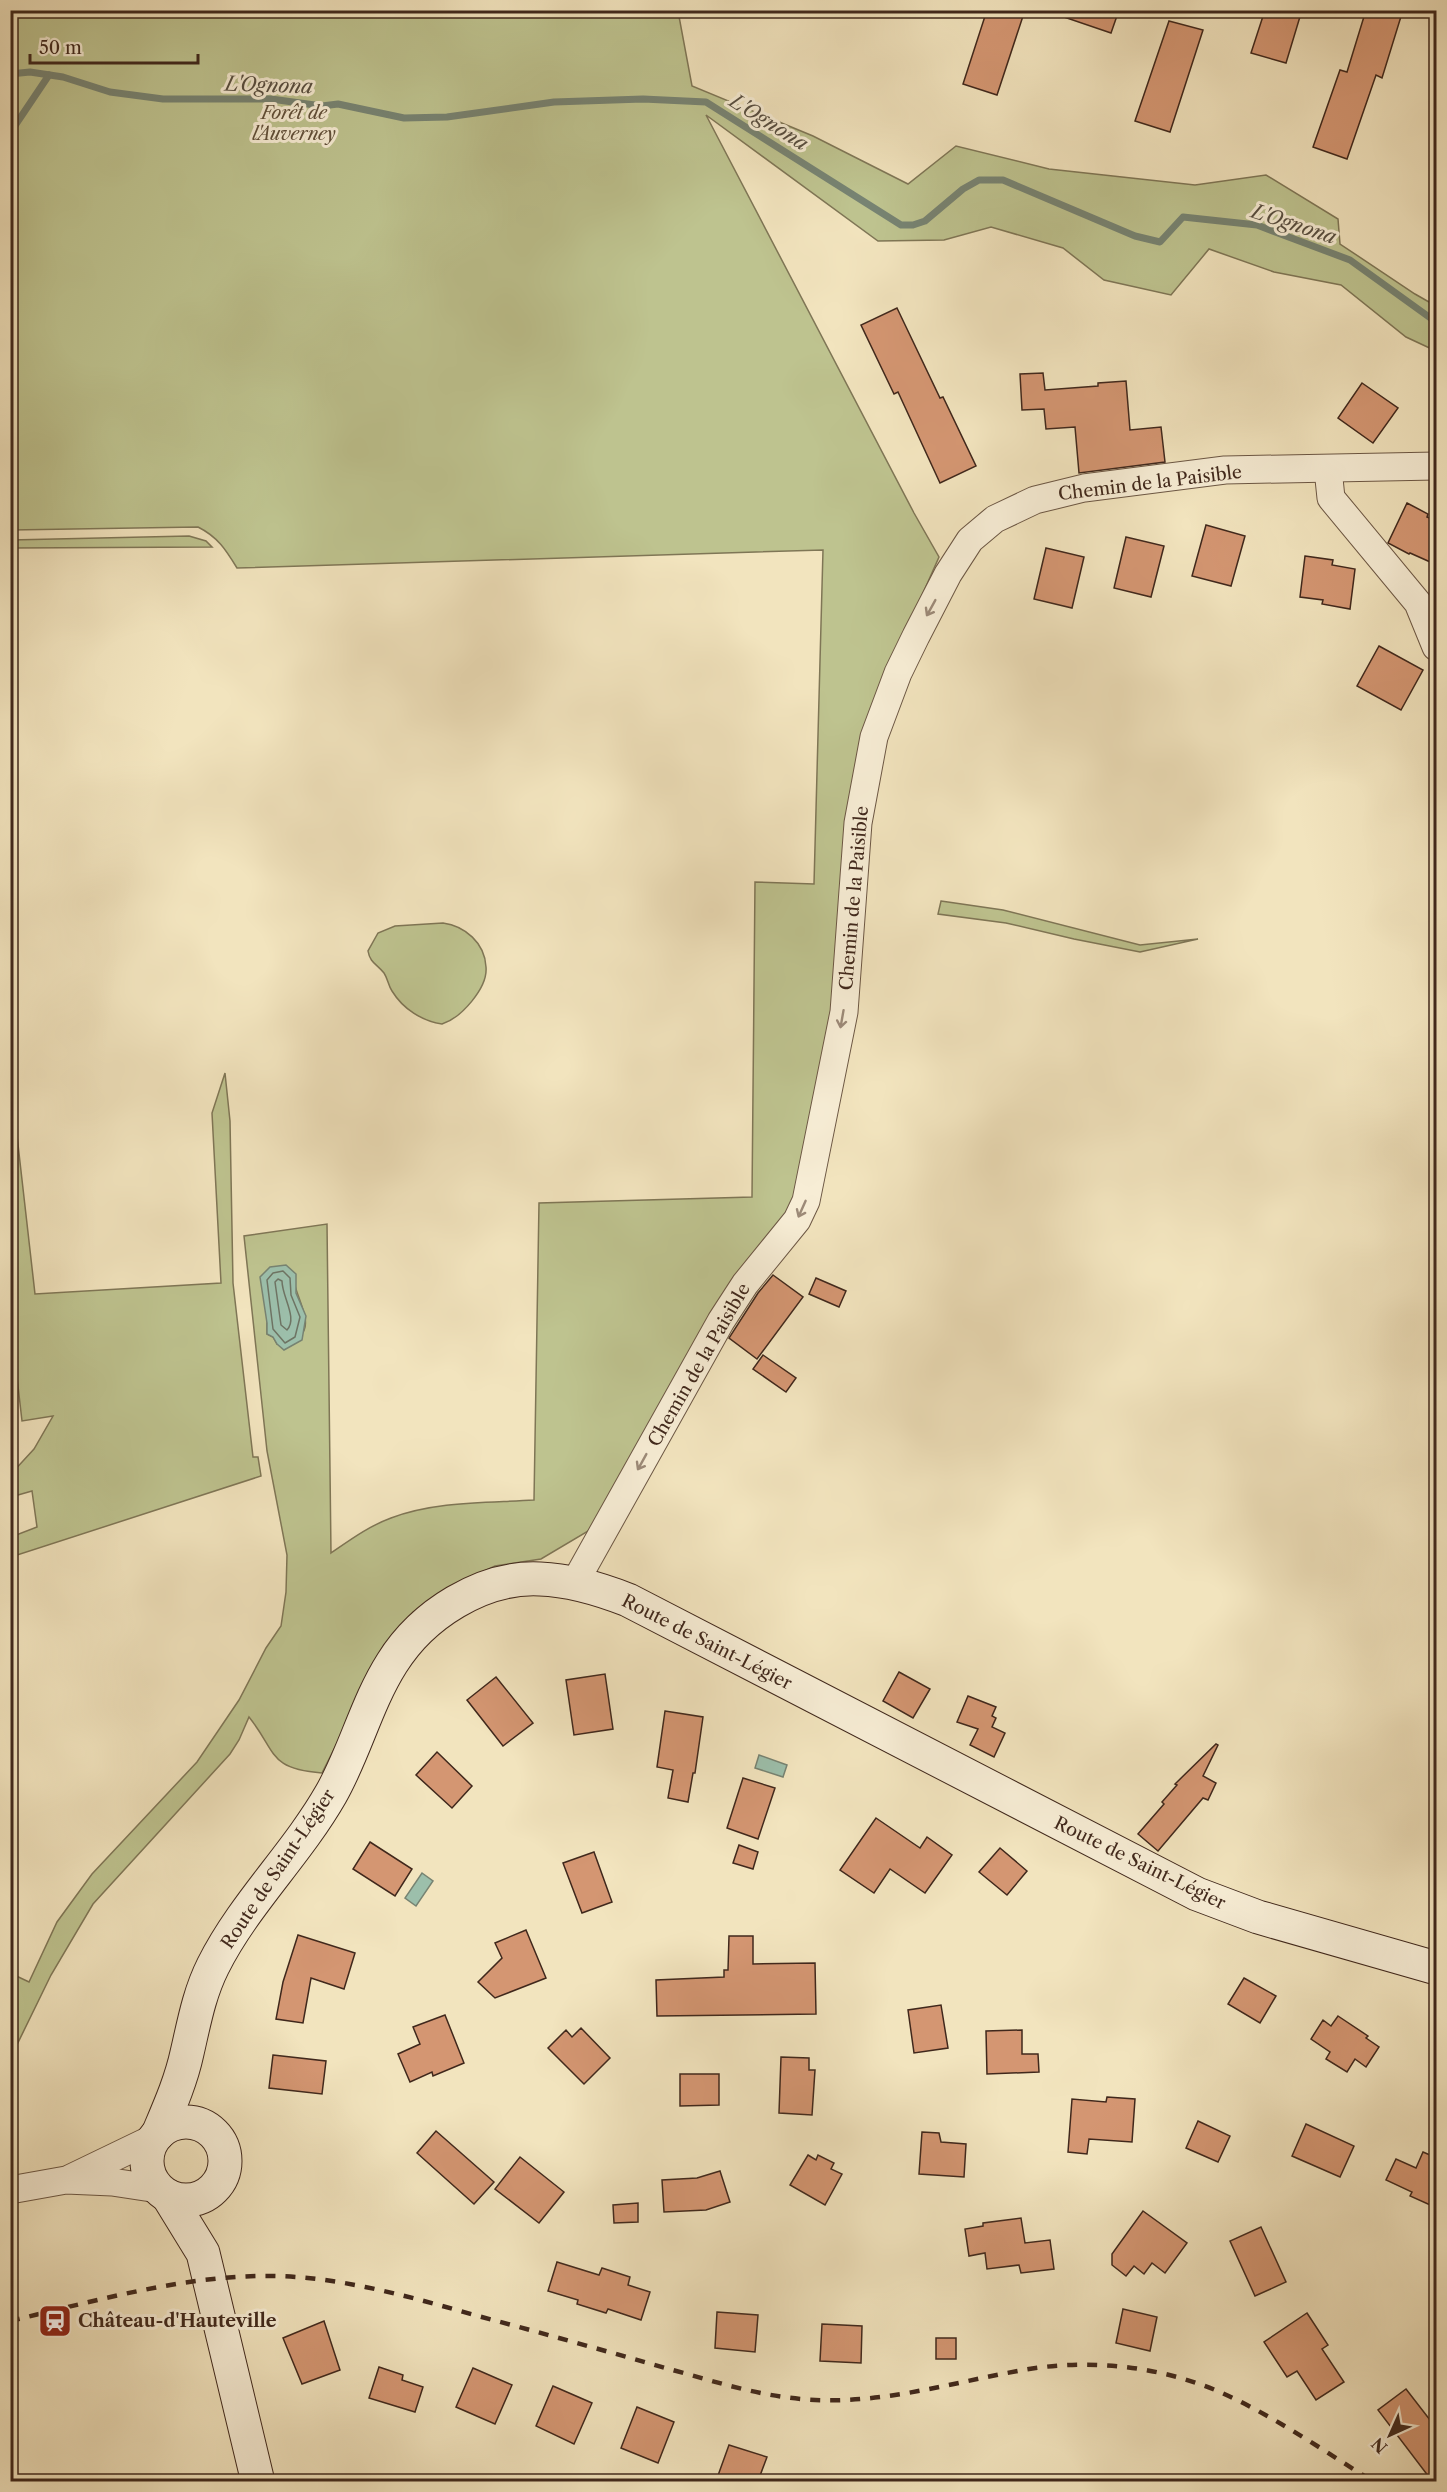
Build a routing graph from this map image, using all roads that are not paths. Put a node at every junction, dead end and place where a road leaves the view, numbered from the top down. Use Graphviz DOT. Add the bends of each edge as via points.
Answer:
graph roads {
  1 [pos="1437,466"];
  2 [pos="1328,469"];
  3 [pos="1437,647"];
  4 [pos="574,1584"];
  5 [pos="1437,1968"];
  6 [pos="187,2053"];
  7 [pos="211,2131"];
  8 [pos="156,2136"];
  9 [pos="66,2180"];
  10 [pos="215,2188"];
  11 [pos="10,2190"];
  12 [pos="163,2193"];
  13 [pos="203,2253"];
  14 [pos="258,2481"];
  1 -- 2 [label="street, Chemin de la Paisible"];
  2 -- 3 [label="street" via="1330,498 1418,603"];
  2 -- 4 [label="street, Chemin de la Paisible, one-way" via="1225,470 1055,494 995,519 970,540 959,556 898,673 874,737 858,823 844,1012 806,1201 797,1220 726,1314"];
  4 -- 5 [label="main road, Route de Saint-Légier" via="610,1593 651,1612 1197,1894 1258,1917"];
  4 -- 6 [label="main road, Route de Saint-Légier" via="537,1579 480,1590 448,1606 405,1646 382,1681 323,1808 213,1966 198,2003"];
  6 -- 7 [label="main road, Route de Saint-Légier" via="194,2092"];
  6 -- 8 [label="main road, Route de Saint-Légier"];
  7 -- 8 [label="main road" via="188,2122 172,2124"];
  7 -- 10 [label="main road" via="222,2145 226,2163"];
  8 -- 9 [label="street"];
  8 -- 12 [label="main road" via="147,2164 150,2178"];
  9 -- 11 [label="street"];
  9 -- 12 [label="street" via="112,2182"];
  10 -- 12 [label="main road" via="190,2201"];
  10 -- 13 [label="main road"];
  12 -- 13 [label="main road"];
  13 -- 14 [label="main road"];
}
